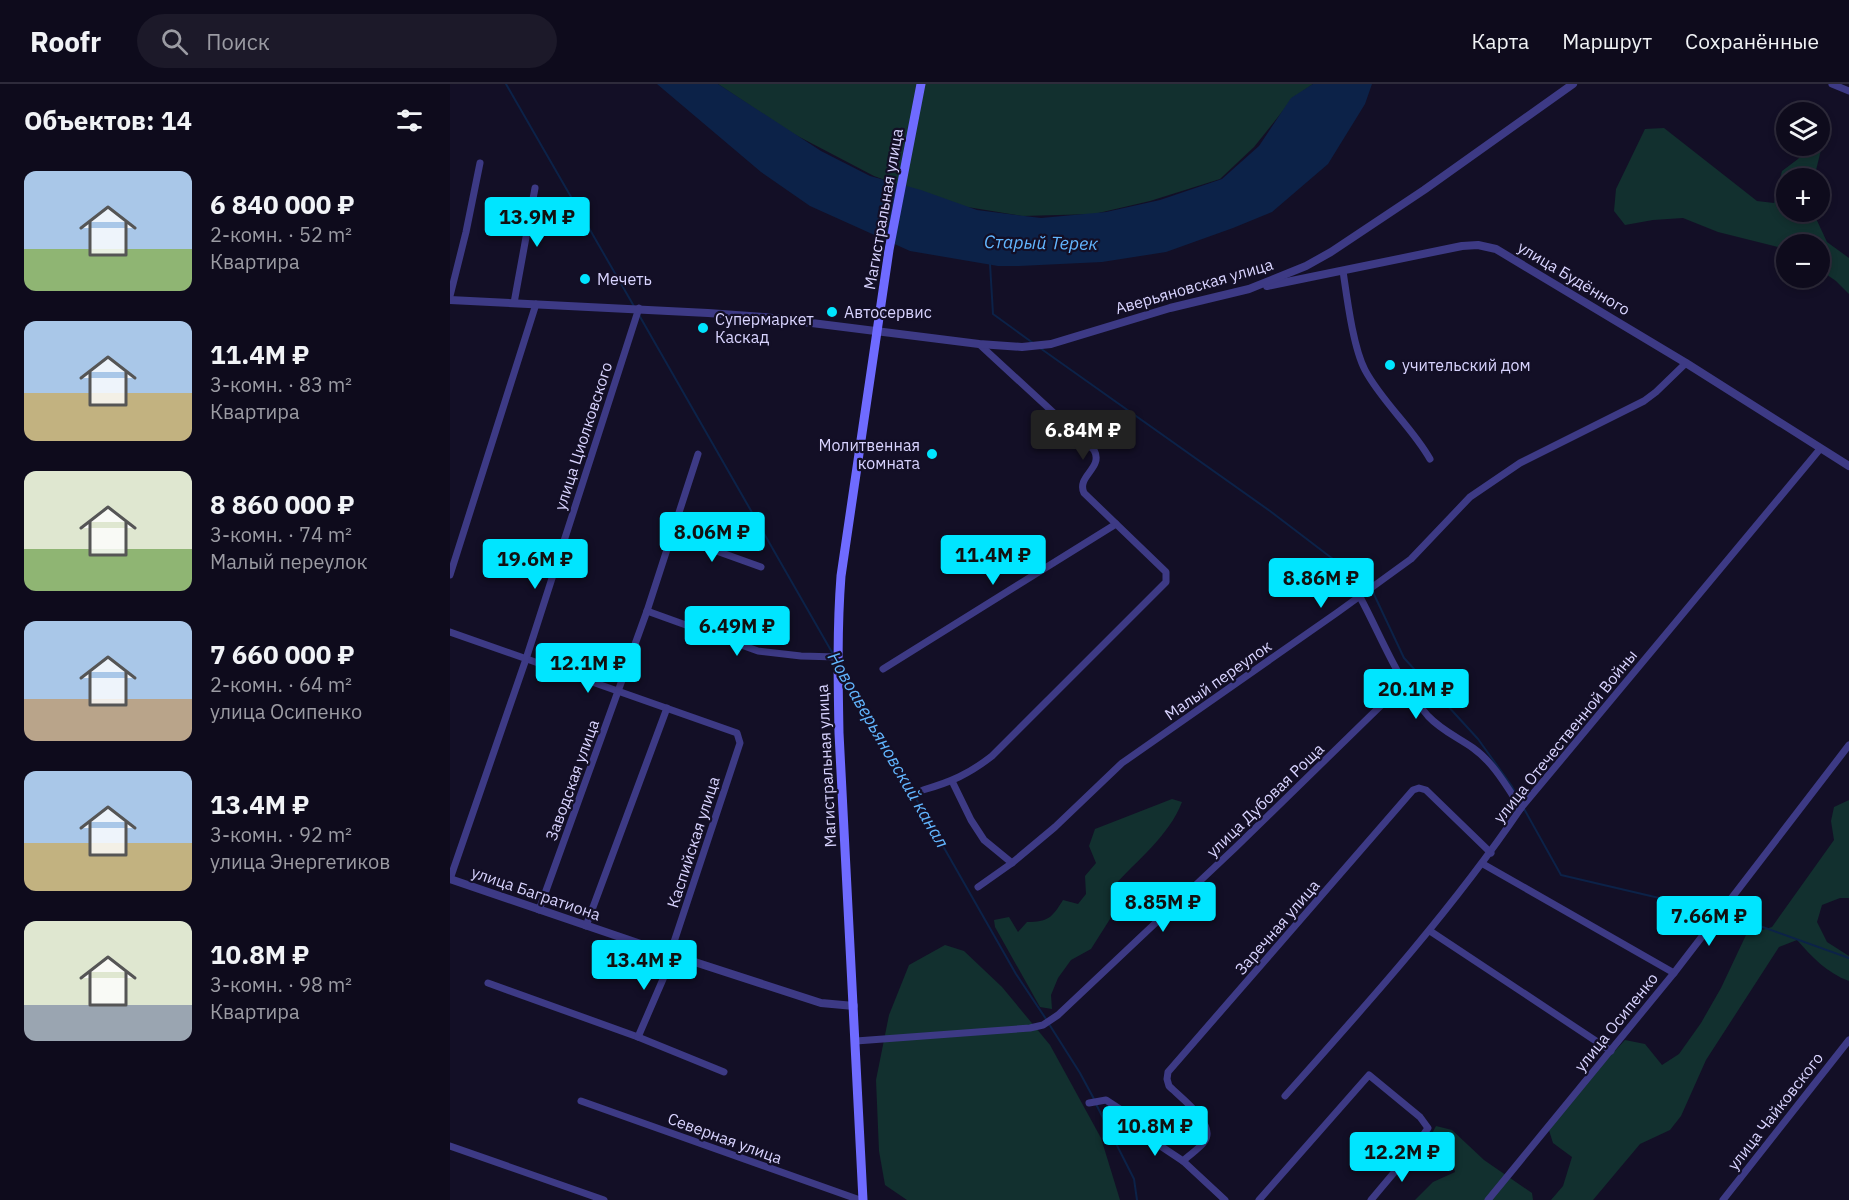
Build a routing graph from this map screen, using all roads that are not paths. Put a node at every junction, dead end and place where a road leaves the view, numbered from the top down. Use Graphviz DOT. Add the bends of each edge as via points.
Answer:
graph roads {
  1 [pos="921,84"];
  2 [pos="1573,84"];
  3 [pos="1832,84"];
  4 [pos="1849,91"];
  5 [pos="480,163"];
  6 [pos="535,188"];
  7 [pos="1343,271"];
  8 [pos="1249,289"];
  9 [pos="450,298"];
  10 [pos="514,303"];
  11 [pos="536,304"];
  12 [pos="639,309"];
  13 [pos="878,331"];
  14 [pos="979,344"];
  15 [pos="1686,363"];
  16 [pos="1820,449"];
  17 [pos="698,454"];
  18 [pos="1430,459"];
  19 [pos="1849,466"];
  20 [pos="1116,524"];
  21 [pos="672,535"];
  22 [pos="760,567"];
  23 [pos="450,575"];
  24 [pos="1360,597"];
  25 [pos="647,611"];
  26 [pos="450,632"];
  27 [pos="837,657"];
  28 [pos="526,659"];
  29 [pos="883,669"];
  30 [pos="1404,683"];
  31 [pos="618,691"];
  32 [pos="667,708"];
  33 [pos="1849,745"];
  34 [pos="952,781"];
  35 [pos="923,790"];
  36 [pos="1521,808"];
  37 [pos="1491,853"];
  38 [pos="1012,863"];
  39 [pos="1483,864"];
  40 [pos="450,879"];
  41 [pos="978,887"];
  42 [pos="539,910"];
  43 [pos="586,926"];
  44 [pos="1430,931"];
  45 [pos="672,955"];
  46 [pos="1674,973"];
  47 [pos="488,983"];
  48 [pos="854,1006"];
  49 [pos="638,1037"];
  50 [pos="1849,1040"];
  51 [pos="856,1041"];
  52 [pos="1611,1050"];
  53 [pos="724,1072"];
  54 [pos="1285,1096"];
  55 [pos="581,1101"];
  56 [pos="1089,1103"];
  57 [pos="450,1146"];
  58 [pos="1183,1161"];
  59 [pos="604,1200"];
  60 [pos="862,1200"];
  61 [pos="1225,1200"];
  62 [pos="1259,1200"];
  63 [pos="1371,1200"];
  64 [pos="1488,1200"];
  65 [pos="1723,1200"];
  1 -- 13 [label="main road, Магистральная улица"];
  2 -- 8 [label="street, Аверьяновская улица" via="1331,252"];
  3 -- 4 [label="street"];
  5 -- 9 [label="street"];
  6 -- 10 [label="street"];
  7 -- 8 [label="street, улица Будённого"];
  7 -- 15 [label="street, улица Будённого" via="1462,246 1496,249"];
  7 -- 18 [label="street" via="1364,369"];
  8 -- 14 [label="street, Аверьяновская улица" via="1051,344"];
  9 -- 10 [label="street, Аверьяновская улица"];
  10 -- 11 [label="street, Аверьяновская улица"];
  11 -- 12 [label="street, Аверьяновская улица"];
  11 -- 23 [label="street"];
  12 -- 13 [label="street, Аверьяновская улица" via="764,317"];
  12 -- 28 [label="street, улица Циолковского"];
  13 -- 14 [label="street, Аверьяновская улица"];
  13 -- 27 [label="main road, Магистральная улица" via="841,576"];
  14 -- 20 [label="street" via="1094,450 1096,463 1082,487"];
  15 -- 16 [label="street, улица Будённого"];
  15 -- 24 [label="street, Малый переулок" via="1644,400 1520,463 1470,497 1411,558"];
  16 -- 19 [label="street, улица Будённого"];
  16 -- 36 [label="street, улица Отечественной Войны"];
  17 -- 21 [label="street, Заводская улица"];
  20 -- 29 [label="street"];
  20 -- 34 [label="street" via="1166,572 1166,582 992,756"];
  21 -- 22 [label="street"];
  21 -- 25 [label="street, Заводская улица"];
  24 -- 30 [label="street"];
  24 -- 38 [label="street, Малый переулок" via="1122,763"];
  25 -- 27 [label="street" via="758,651"];
  25 -- 31 [label="street, Заводская улица"];
  26 -- 28 [label="street"];
  27 -- 48 [label="main road, Магистральная улица"];
  28 -- 31 [label="street"];
  28 -- 40 [label="street, улица Циолковского"];
  30 -- 36 [label="street" via="1437,725 1485,759"];
  30 -- 51 [label="street, улица Дубовая Роща" via="1236,847 1043,1025"];
  31 -- 32 [label="street"];
  31 -- 42 [label="street, Заводская улица"];
  32 -- 43 [label="street"];
  32 -- 45 [label="street, Каспийская улица" via="740,737"];
  33 -- 46 [label="street, улица Осипенко"];
  34 -- 35 [label="street"];
  34 -- 38 [label="street" via="984,840"];
  36 -- 37 [label="street, улица Отечественной Войны"];
  37 -- 39 [label="street, улица Отечественной Войны"];
  37 -- 58 [label="street, Заречная улица" via="1426,790 1413,790 1168,1072 1169,1086 1207,1127 1205,1142"];
  38 -- 41 [label="street, Малый переулок"];
  39 -- 44 [label="street, улица Отечественной Войны"];
  39 -- 46 [label="street"];
  40 -- 42 [label="street, улица Багратиона"];
  42 -- 43 [label="street, улица Багратиона"];
  43 -- 45 [label="street, улица Багратиона"];
  44 -- 52 [label="street"];
  44 -- 54 [label="street, улица Отечественной Войны"];
  45 -- 48 [label="street, улица Багратиона" via="821,1003"];
  45 -- 49 [label="street, Каспийская улица"];
  46 -- 52 [label="street, улица Осипенко"];
  47 -- 49 [label="street"];
  48 -- 51 [label="main road, Магистральная улица"];
  49 -- 53 [label="street"];
  50 -- 65 [label="street, улица Чайковского"];
  51 -- 60 [label="main road, Магистральная улица"];
  52 -- 64 [label="street, улица Осипенко"];
  55 -- 60 [label="street, Северная улица"];
  56 -- 58 [label="street" via="1106,1100 1115,1104"];
  57 -- 59 [label="street"];
  58 -- 61 [label="street"];
  62 -- 63 [label="street" via="1369,1075 1428,1128"];
}
